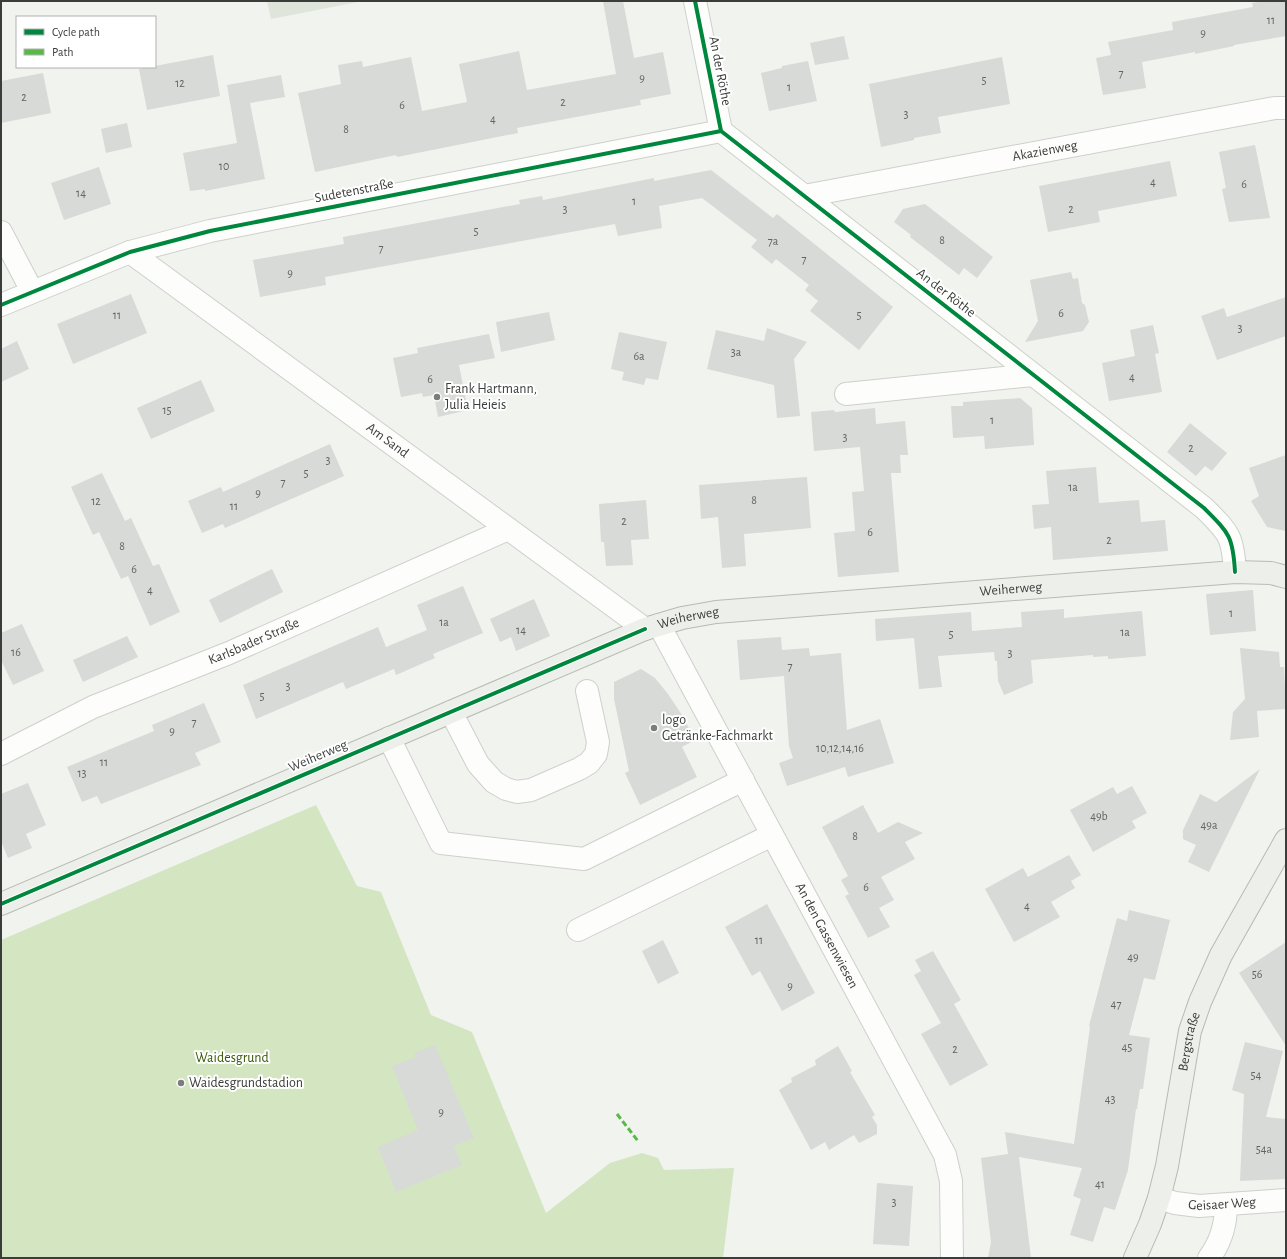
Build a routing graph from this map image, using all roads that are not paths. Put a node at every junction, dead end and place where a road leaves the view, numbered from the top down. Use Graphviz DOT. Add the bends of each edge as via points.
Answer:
graph roads {
  1 [pos="695,1"];
  2 [pos="1286,108"];
  3 [pos="720,131"];
  4 [pos="804,196"];
  5 [pos="1,232"];
  6 [pos="130,252"];
  7 [pos="32,291"];
  8 [pos="1,305"];
  9 [pos="1033,375"];
  10 [pos="846,394"];
  11 [pos="508,529"];
  12 [pos="1235,572"];
  13 [pos="1286,577"];
  14 [pos="652,627"];
  15 [pos="588,691"];
  16 [pos="451,712"];
  17 [pos="389,738"];
  18 [pos="1,754"];
  19 [pos="743,780"];
  20 [pos="772,835"];
  21 [pos="1286,840"];
  22 [pos="1,904"];
  23 [pos="578,930"];
  24 [pos="1159,1198"];
  25 [pos="1286,1200"];
  26 [pos="1226,1205"];
  27 [pos="952,1258"];
  28 [pos="1135,1258"];
  29 [pos="1209,1258"];
  1 -- 3 [label="street, An der Röthe"];
  2 -- 4 [label="street, Akazienweg"];
  3 -- 4 [label="street, An der Röthe"];
  3 -- 6 [label="street, Sudetenstraße" via="217,229"];
  4 -- 9 [label="street, An der Röthe"];
  5 -- 7 [label="street"];
  6 -- 7 [label="street, Sudetenstraße"];
  6 -- 11 [label="street, Am Sand"];
  7 -- 8 [label="street, Sudetenstraße"];
  9 -- 10 [label="street"];
  9 -- 12 [label="street, An der Röthe" via="1204,508 1221,525 1231,540"];
  11 -- 14 [label="street, Am Sand"];
  11 -- 18 [label="street, Karlsbader Straße" via="229,653 93,707"];
  12 -- 13 [label="main road, Weiherweg" via="1271,573"];
  12 -- 14 [label="main road, Weiherweg" via="716,612"];
  14 -- 16 [label="main road, Weiherweg"];
  14 -- 19 [label="street, An den Gassenwiesen"];
  15 -- 16 [label="street" via="598,742 596,754 589,763 531,790 517,792 494,782 478,764"];
  16 -- 17 [label="main road, Weiherweg"];
  17 -- 19 [label="street" via="441,843 584,858"];
  17 -- 22 [label="main road, Weiherweg"];
  19 -- 20 [label="street, An den Gassenwiesen"];
  20 -- 23 [label="street"];
  20 -- 27 [label="street, An den Gassenwiesen" via="945,1155 951,1181"];
  21 -- 24 [label="main road, Bergstraße" via="1221,955 1200,1002 1190,1031 1171,1147"];
  24 -- 26 [label="street, Geisaer Weg" via="1199,1206"];
  24 -- 28 [label="main road, Bergstraße"];
  25 -- 26 [label="street, Geisaer Weg"];
  26 -- 29 [label="street" via="1223,1234 1216,1250"];
}
